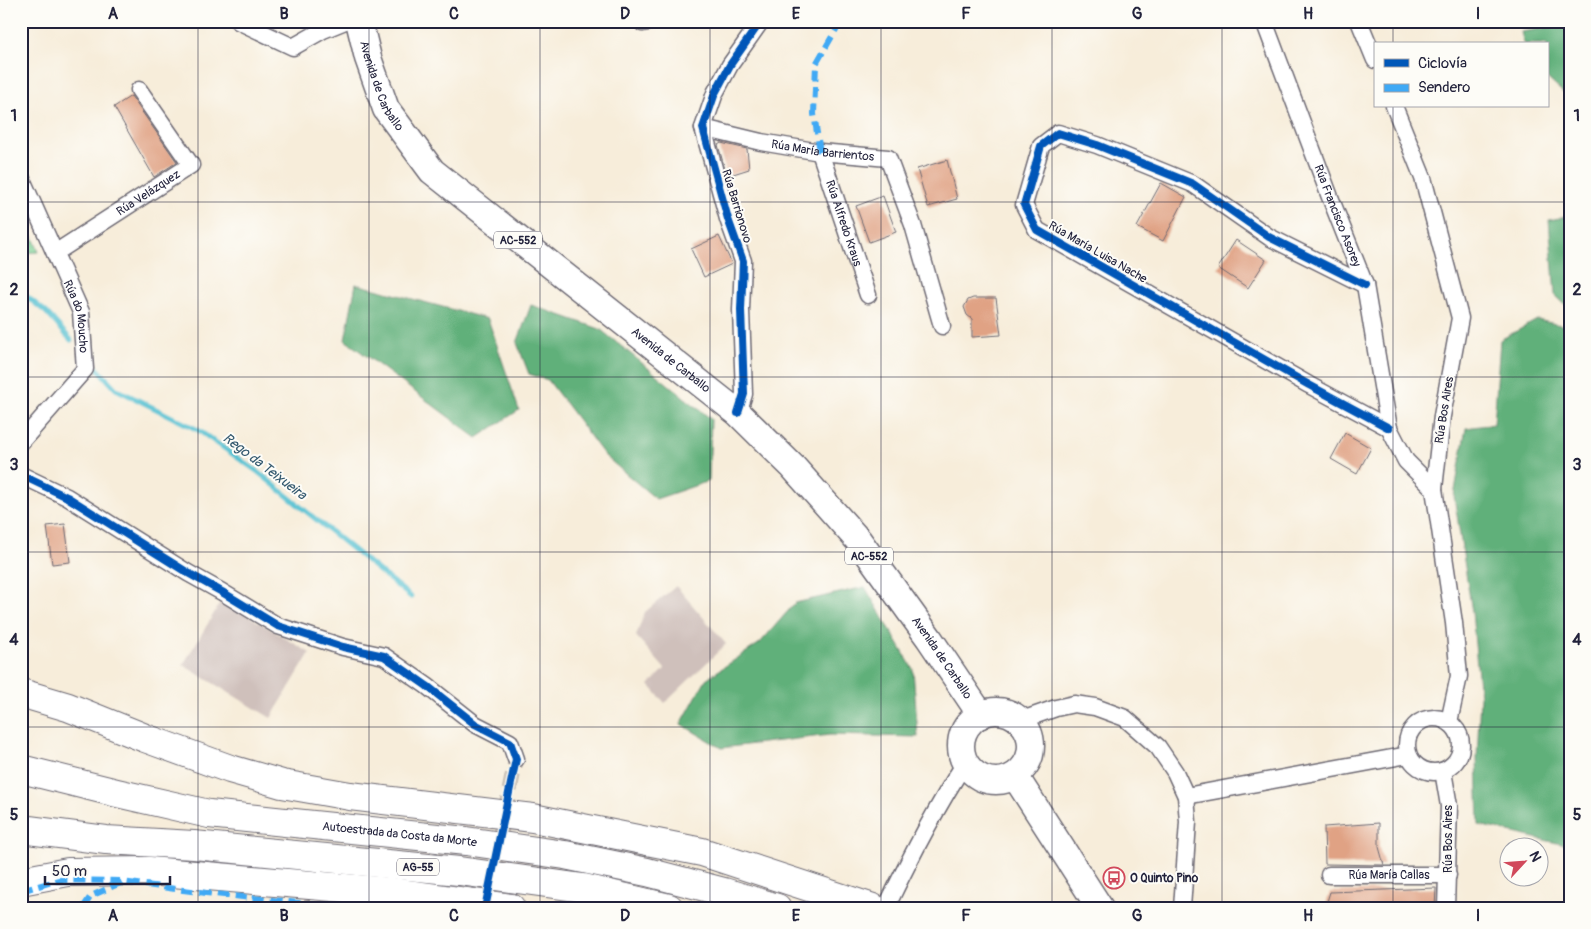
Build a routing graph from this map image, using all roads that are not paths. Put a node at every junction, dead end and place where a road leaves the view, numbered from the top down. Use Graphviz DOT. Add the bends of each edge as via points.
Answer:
graph roads {
  1 [pos="238,21"];
  2 [pos="345,21"];
  3 [pos="359,21"];
  4 [pos="642,21"];
  5 [pos="655,21"];
  6 [pos="761,21"];
  7 [pos="1264,21"];
  8 [pos="1359,21"];
  9 [pos="1374,58"];
  10 [pos="139,90"];
  11 [pos="1395,108"];
  12 [pos="703,128"];
  13 [pos="820,152"];
  14 [pos="21,177"];
  15 [pos="55,253"];
  16 [pos="1366,285"];
  17 [pos="868,295"];
  18 [pos="942,326"];
  19 [pos="738,413"];
  20 [pos="1389,428"];
  21 [pos="21,442"];
  22 [pos="21,474"];
  23 [pos="1434,490"];
  24 [pos="21,693"];
  25 [pos="981,715"];
  26 [pos="1019,720"];
  27 [pos="1449,722"];
  28 [pos="1408,755"];
  29 [pos="516,759"];
  30 [pos="965,763"];
  31 [pos="21,769"];
  32 [pos="1443,771"];
  33 [pos="1015,776"];
  34 [pos="1186,796"];
  35 [pos="21,829"];
  36 [pos="1329,875"];
  37 [pos="1448,875"];
  38 [pos="21,880"];
  39 [pos="511,908"];
  40 [pos="669,908"];
  41 [pos="777,908"];
  42 [pos="872,908"];
  43 [pos="886,908"];
  44 [pos="1100,908"];
  45 [pos="1182,908"];
  46 [pos="1446,908"];
  1 -- 2 [label="street" via="293,47"];
  3 -- 19 [label="main road, Avenida de Carballo / AC-552" via="386,108 432,171"];
  4 -- 5 [label="street"];
  6 -- 12 [label="street" via="730,64 715,93"];
  7 -- 16 [label="street, Rúa Francisco Asorey"];
  8 -- 9 [label="street"];
  10 -- 15 [label="street, Rúa Velázquez" via="191,165"];
  11 -- 23 [label="street, Rúa Bos Aires" via="1423,178 1460,318 1442,416"];
  12 -- 13 [label="street, Rúa María Barrientos"];
  12 -- 19 [label="street, Rúa Barrionovo" via="728,220 743,261 744,394"];
  13 -- 17 [label="street, Rúa Alfredo Kraus"];
  13 -- 18 [label="street, Rúa María Barrientos" via="888,158 913,225"];
  14 -- 15 [label="street, Rúa do Moucho"];
  15 -- 21 [label="street, Rúa do Moucho" via="81,312 85,369"];
  16 -- 20 [label="street, Rúa Francisco Asorey"];
  16 -- 20 [label="street, Rúa María Luisa Nache" via="1269,237 1193,184 1097,145 1058,133 1041,146 1024,205 1037,230"];
  19 -- 25 [label="main road, Avenida de Carballo / AC-552" via="793,467 858,541"];
  20 -- 23 [label="street, Rúa Francisco Asorey" via="1406,461"];
  22 -- 29 [label="street" via="67,497 278,626 343,647 384,656 474,724 510,742"];
  23 -- 27 [label="street, Rúa Bos Aires" via="1459,676"];
  24 -- 42 [label="highway" via="68,706 230,769 282,784 350,796 533,818 692,850"];
  25 -- 26 [label="main road" via="1001,712"];
  25 -- 30 [label="main road" via="964,730 961,747"];
  26 -- 33 [label="main road" via="1029,736 1030,745 1027,762"];
  26 -- 34 [label="street" via="1074,704 1095,707 1125,718 1158,747"];
  27 -- 28 [label="street" via="1430,718 1416,724 1407,738"];
  27 -- 32 [label="street" via="1460,738 1461,747 1455,762"];
  28 -- 32 [label="street" via="1421,770"];
  28 -- 34 [label="street"];
  30 -- 33 [label="main road" via="972,772 993,781"];
  30 -- 43 [label="street" via="945,794"];
  31 -- 41 [label="highway, Autoestrada da Costa da Morte" via="209,814 566,855 647,872"];
  32 -- 37 [label="street, Rúa Bos Aires" via="1449,806"];
  33 -- 44 [label="main road"];
  34 -- 45 [label="street" via="1188,822"];
  35 -- 40 [label="highway, AG-55" via="106,840 194,845 459,871 583,888"];
  36 -- 37 [label="street, Rúa María Callas"];
  37 -- 46 [label="street, Rúa Bos Aires"];
  38 -- 39 [label="highway" via="68,872 149,871 391,892"];
}
